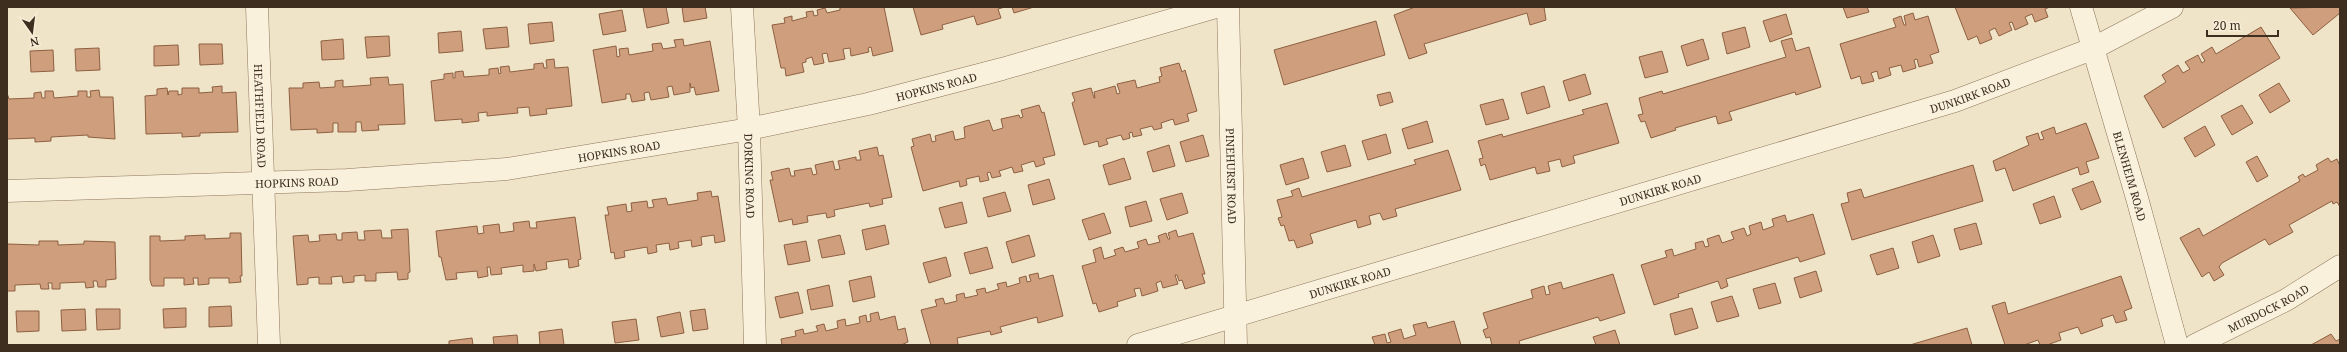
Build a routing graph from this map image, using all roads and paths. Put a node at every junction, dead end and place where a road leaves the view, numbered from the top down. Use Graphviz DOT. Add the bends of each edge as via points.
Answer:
graph roads {
  1 [pos="257,7"];
  2 [pos="742,7"];
  3 [pos="1216,7"];
  4 [pos="1228,7"];
  5 [pos="2081,7"];
  6 [pos="2172,7"];
  7 [pos="2092,49"];
  8 [pos="749,129"];
  9 [pos="263,183"];
  10 [pos="7,191"];
  11 [pos="2340,266"];
  12 [pos="1234,317"];
  13 [pos="269,345"];
  14 [pos="755,345"];
  15 [pos="1138,345"];
  16 [pos="1236,345"];
  17 [pos="2177,345"];
  18 [pos="2195,345"];
  1 -- 9 [label="street, HEATHFIELD ROAD"];
  2 -- 8 [label="street, DORKING ROAD"];
  3 -- 8 [label="street, HOPKINS ROAD" via="1002,70 868,104"];
  4 -- 12 [label="street, PINEHURST ROAD"];
  5 -- 7 [label="street, BLENHEIM ROAD"];
  6 -- 7 [label="street, DUNKIRK ROAD"];
  7 -- 12 [label="street, DUNKIRK ROAD" via="1955,101"];
  7 -- 17 [label="street, BLENHEIM ROAD" via="2137,198"];
  8 -- 9 [label="street, HOPKINS ROAD" via="507,169"];
  8 -- 14 [label="street, DORKING ROAD"];
  9 -- 10 [label="street, HOPKINS ROAD"];
  9 -- 13 [label="street, HEATHFIELD ROAD"];
  11 -- 18 [label="street, MURDOCK ROAD" via="2286,300"];
  12 -- 15 [label="street, DUNKIRK ROAD"];
  12 -- 16 [label="street, PINEHURST ROAD"];
}
